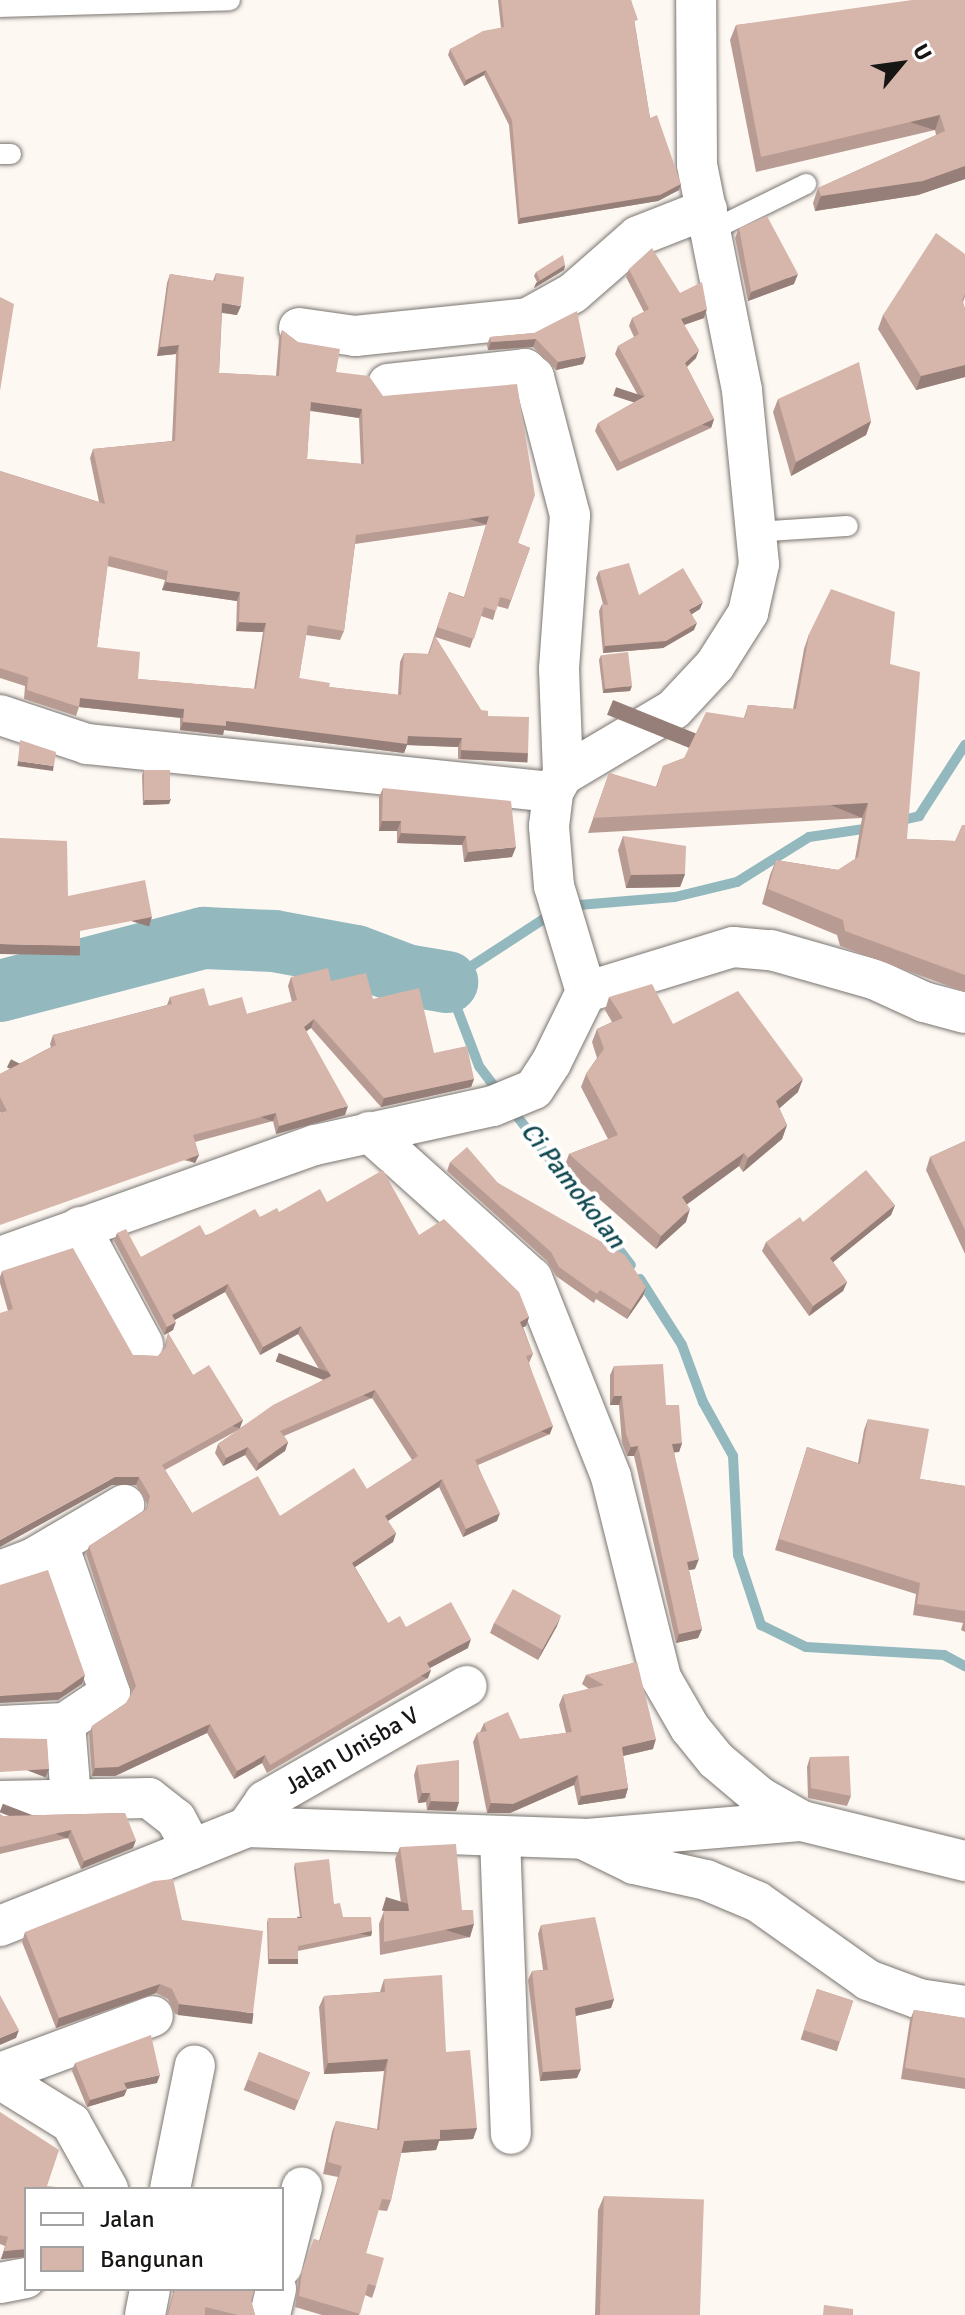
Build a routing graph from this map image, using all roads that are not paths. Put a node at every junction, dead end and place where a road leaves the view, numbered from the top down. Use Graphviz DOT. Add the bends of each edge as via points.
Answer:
graph roads {
  1 [pos="230,0"];
  2 [pos="696,0"];
  3 [pos="93,2"];
  4 [pos="0,7"];
  5 [pos="806,184"];
  6 [pos="709,220"];
  7 [pos="299,328"];
  8 [pos="388,384"];
  9 [pos="848,526"];
  10 [pos="755,532"];
  11 [pos="0,715"];
  12 [pos="558,784"];
  13 [pos="586,992"];
  14 [pos="965,1013"];
  15 [pos="369,1132"];
  16 [pos="80,1227"];
  17 [pos="0,1257"];
  18 [pos="143,1344"];
  19 [pos="124,1505"];
  20 [pos="58,1544"];
  21 [pos="0,1571"];
  22 [pos="467,1686"];
  23 [pos="65,1723"];
  24 [pos="0,1726"];
  25 [pos="71,1797"];
  26 [pos="0,1801"];
  27 [pos="802,1821"];
  28 [pos="247,1827"];
  29 [pos="500,1837"];
  30 [pos="583,1839"];
  31 [pos="192,1849"];
  32 [pos="965,1861"];
  33 [pos="0,1926"];
  34 [pos="965,2006"];
  35 [pos="153,2016"];
  36 [pos="195,2065"];
  37 [pos="0,2073"];
  38 [pos="0,2079"];
  39 [pos="511,2134"];
  40 [pos="107,2187"];
  41 [pos="170,2187"];
  42 [pos="302,2187"];
  43 [pos="284,2258"];
  44 [pos="24,2278"];
  45 [pos="0,2283"];
  46 [pos="150,2291"];
  47 [pos="276,2291"];
  48 [pos="145,2315"];
  49 [pos="270,2315"];
  1 -- 3 [label="lane"];
  2 -- 6 [label="street" via="697,164"];
  3 -- 4 [label="lane"];
  5 -- 6 [label="lane"];
  6 -- 7 [label="street" via="638,236 573,293 528,318 355,336"];
  6 -- 10 [label="street" via="742,390"];
  8 -- 12 [label="street" via="525,369 534,377 570,515 559,669"];
  9 -- 10 [label="lane"];
  10 -- 12 [label="street" via="759,564 748,613 715,665 674,709"];
  11 -- 12 [label="street" via="87,744"];
  12 -- 13 [label="street" via="549,826 560,901"];
  13 -- 14 [label="street" via="733,947 771,950"];
  13 -- 15 [label="street" via="534,1089 493,1106"];
  15 -- 16 [label="street" via="227,1173"];
  15 -- 27 [label="street" via="532,1278 611,1477 661,1678 716,1760 760,1797"];
  16 -- 17 [label="street"];
  16 -- 18 [label="street"];
  19 -- 20 [label="street"];
  20 -- 21 [label="street"];
  20 -- 23 [label="street" via="110,1693"];
  22 -- 28 [label="street, Jalan Unisba V" via="265,1801"];
  23 -- 24 [label="street"];
  23 -- 25 [label="street"];
  25 -- 26 [label="street"];
  25 -- 31 [label="street" via="149,1798 176,1819"];
  27 -- 30 [label="street"];
  27 -- 32 [label="street"];
  28 -- 29 [label="street"];
  28 -- 31 [label="street"];
  29 -- 30 [label="street"];
  29 -- 39 [label="street"];
  30 -- 34 [label="street" via="634,1864 706,1880 758,1902 868,1980 919,1999"];
  31 -- 33 [label="street"];
  35 -- 37 [label="street"];
  36 -- 41 [label="street"];
  38 -- 40 [label="street" via="71,2123"];
  42 -- 43 [label="street"];
  44 -- 45 [label="street"];
  46 -- 48 [label="street"];
  47 -- 49 [label="street"];
}
